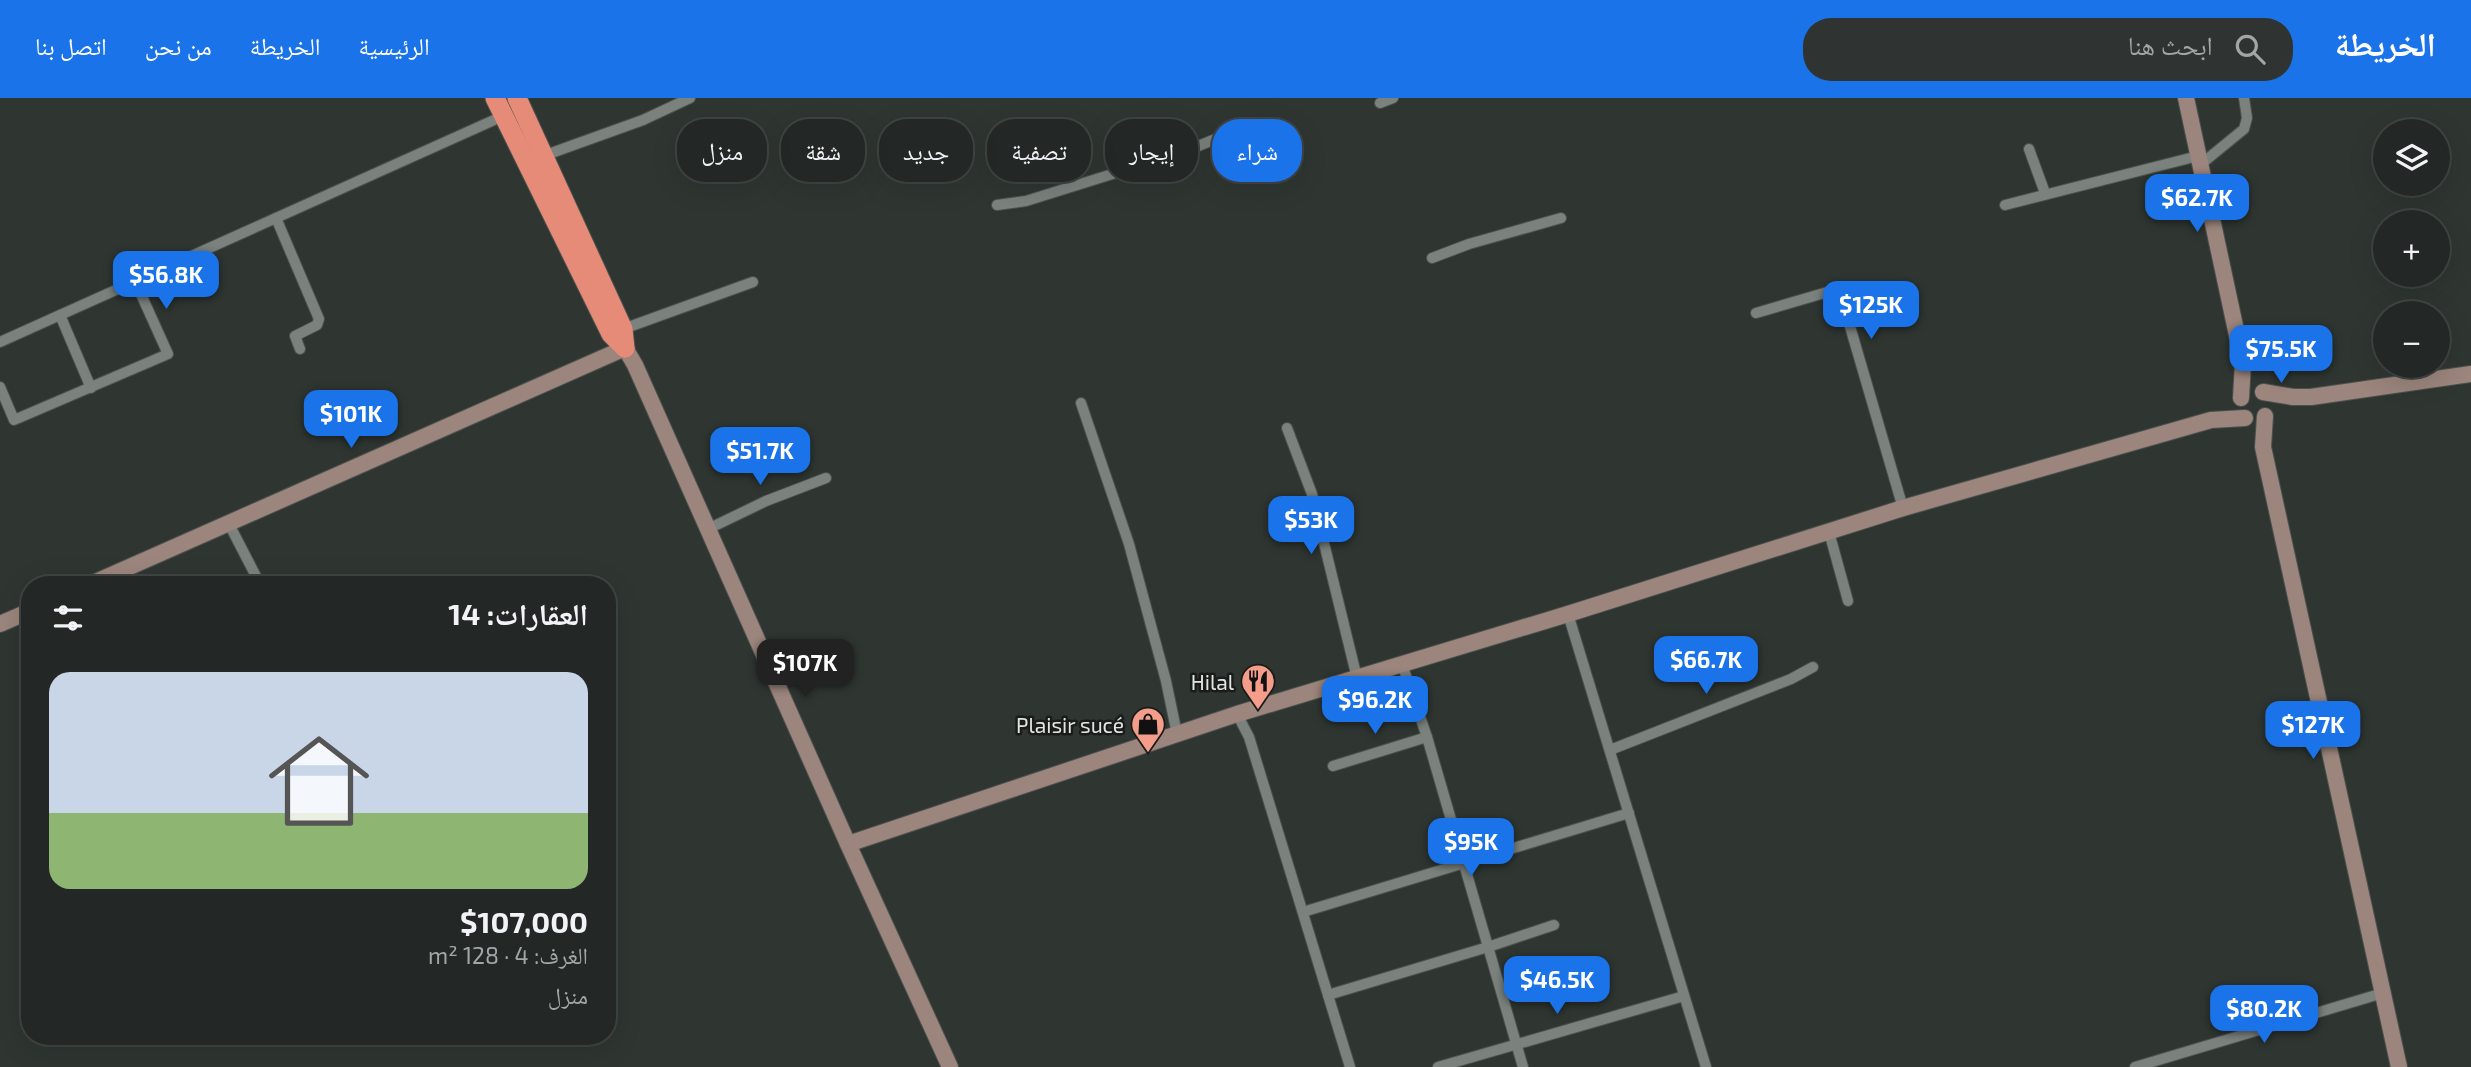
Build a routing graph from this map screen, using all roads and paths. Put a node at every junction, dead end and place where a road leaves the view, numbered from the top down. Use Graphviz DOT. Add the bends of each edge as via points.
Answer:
graph roads {
  1 [pos="495,98"];
  2 [pos="517,98"];
  3 [pos="690,98"];
  4 [pos="1393,98"];
  5 [pos="2186,98"];
  6 [pos="2244,98"];
  7 [pos="1380,103"];
  8 [pos="503,116"];
  9 [pos="1212,140"];
  10 [pos="2029,149"];
  11 [pos="543,156"];
  12 [pos="2199,161"];
  13 [pos="2045,193"];
  14 [pos="997,205"];
  15 [pos="2005,205"];
  16 [pos="276,218"];
  17 [pos="1561,218"];
  18 [pos="1432,258"];
  19 [pos="135,281"];
  20 [pos="753,282"];
  21 [pos="1756,313"];
  22 [pos="60,315"];
  23 [pos="624,338"];
  24 [pos="0,342"];
  25 [pos="300,349"];
  26 [pos="2243,363"];
  27 [pos="2471,374"];
  28 [pos="0,387"];
  29 [pos="91,388"];
  30 [pos="2262,391"];
  31 [pos="2311,397"];
  32 [pos="2240,399"];
  33 [pos="1081,403"];
  34 [pos="2266,415"];
  35 [pos="2246,418"];
  36 [pos="2211,420"];
  37 [pos="1287,428"];
  38 [pos="2263,447"];
  39 [pos="826,478"];
  40 [pos="1903,508"];
  41 [pos="229,524"];
  42 [pos="708,529"];
  43 [pos="1829,532"];
  44 [pos="109,576"];
  45 [pos="256,576"];
  46 [pos="1849,601"];
  47 [pos="1568,614"];
  48 [pos="21,616"];
  49 [pos="0,624"];
  50 [pos="1402,664"];
  51 [pos="1813,667"];
  52 [pos="1357,678"];
  53 [pos="1237,714"];
  54 [pos="1177,734"];
  55 [pos="1427,737"];
  56 [pos="1610,750"];
  57 [pos="1332,766"];
  58 [pos="1629,813"];
  59 [pos="848,844"];
  60 [pos="1464,863"];
  61 [pos="1303,912"];
  62 [pos="1554,925"];
  63 [pos="1489,947"];
  64 [pos="2383,993"];
  65 [pos="1328,995"];
  66 [pos="1684,996"];
  67 [pos="1516,1044"];
  68 [pos="950,1067"];
  69 [pos="1350,1067"];
  70 [pos="1438,1067"];
  71 [pos="1523,1067"];
  72 [pos="1706,1067"];
  73 [pos="2135,1067"];
  74 [pos="2399,1067"];
  1 -- 8 [label="highway"];
  2 -- 11 [label="highway"];
  3 -- 11 [label="street"];
  4 -- 7 [label="street"];
  5 -- 12 [label="main road"];
  6 -- 12 [label="street" via="2244,129"];
  8 -- 16 [label="street"];
  8 -- 23 [label="highway" via="611,334"];
  9 -- 14 [label="street" via="1026,201"];
  10 -- 13 [label="street"];
  11 -- 23 [label="highway"];
  12 -- 13 [label="street"];
  12 -- 26 [label="main road"];
  13 -- 15 [label="street"];
  16 -- 19 [label="street"];
  16 -- 25 [label="street" via="319,319 317,325 295,336"];
  17 -- 18 [label="street"];
  19 -- 22 [label="street"];
  19 -- 29 [label="street" via="168,354"];
  20 -- 23 [label="street"];
  21 -- 40 [label="street" via="1838,289"];
  22 -- 24 [label="street"];
  22 -- 29 [label="street"];
  23 -- 41 [label="main road"];
  23 -- 42 [label="main road"];
  26 -- 30 [label="main road"];
  26 -- 32 [label="main road"];
  27 -- 31 [label="main road"];
  28 -- 29 [label="street" via="14,420"];
  30 -- 31 [label="main road"];
  30 -- 32 [label="main road" via="2247,391"];
  30 -- 34 [label="main road" via="2270,402"];
  31 -- 34 [label="main road"];
  32 -- 35 [label="main road"];
  32 -- 36 [label="main road"];
  33 -- 54 [label="street" via="1129,544"];
  34 -- 35 [label="main road"];
  34 -- 38 [label="main road"];
  35 -- 36 [label="main road"];
  35 -- 38 [label="main road"];
  36 -- 40 [label="main road"];
  37 -- 52 [label="street" via="1312,494"];
  38 -- 64 [label="main road"];
  39 -- 42 [label="street"];
  40 -- 43 [label="main road"];
  41 -- 44 [label="main road"];
  41 -- 45 [label="street"];
  42 -- 59 [label="main road"];
  43 -- 46 [label="street"];
  43 -- 47 [label="main road"];
  47 -- 50 [label="main road"];
  47 -- 56 [label="street"];
  48 -- 49 [label="main road"];
  50 -- 52 [label="main road"];
  50 -- 55 [label="street"];
  51 -- 56 [label="street"];
  52 -- 53 [label="main road"];
  53 -- 54 [label="main road"];
  53 -- 61 [label="street" via="1249,737"];
  54 -- 59 [label="main road"];
  55 -- 57 [label="street"];
  55 -- 60 [label="street"];
  56 -- 58 [label="street"];
  58 -- 60 [label="street"];
  58 -- 66 [label="street"];
  59 -- 68 [label="main road"];
  60 -- 61 [label="street"];
  60 -- 63 [label="street"];
  61 -- 65 [label="street"];
  62 -- 63 [label="street"];
  63 -- 65 [label="street"];
  63 -- 67 [label="street"];
  64 -- 73 [label="street"];
  64 -- 74 [label="main road"];
  65 -- 69 [label="street"];
  66 -- 67 [label="street"];
  66 -- 72 [label="street"];
  67 -- 70 [label="street"];
  67 -- 71 [label="street"];
}
